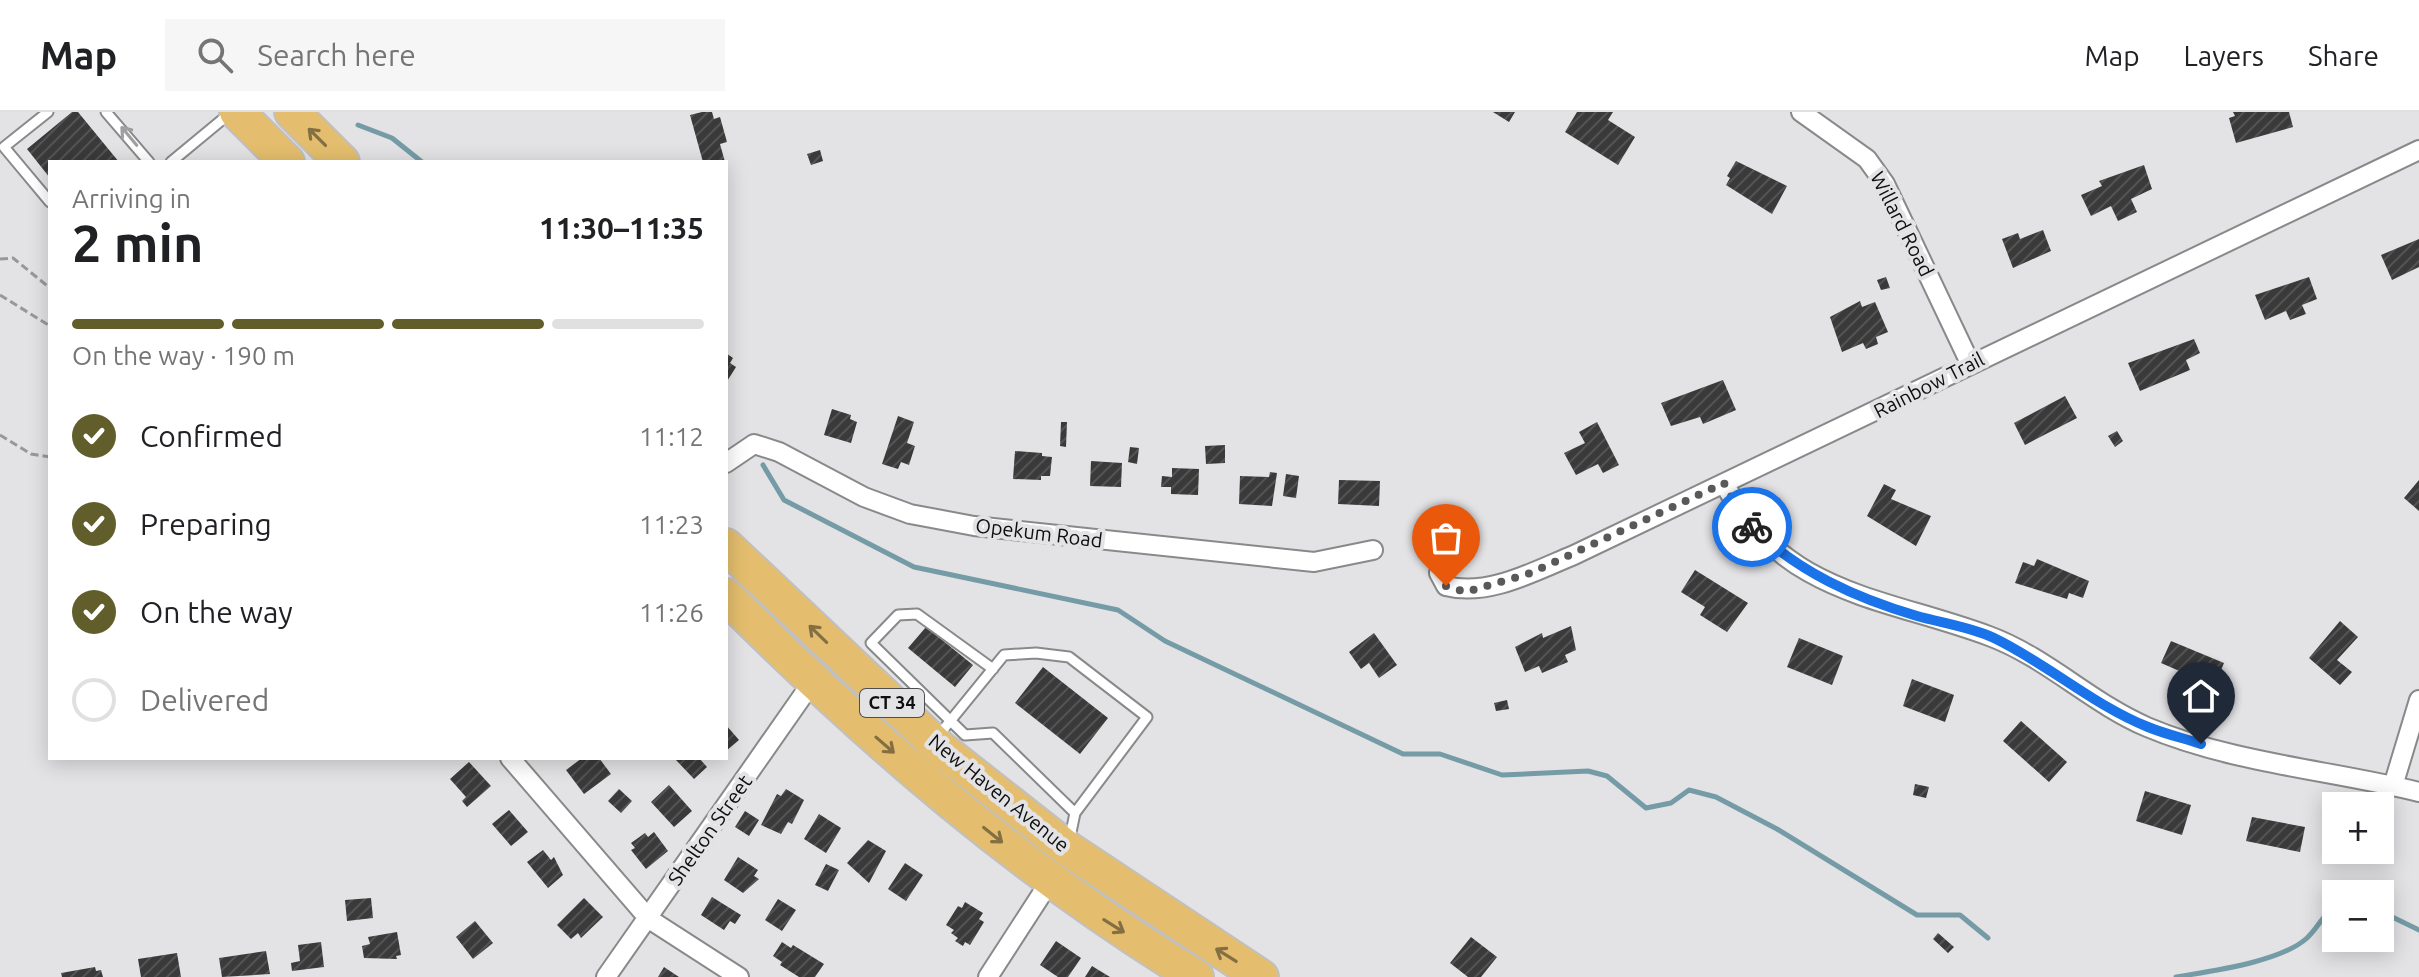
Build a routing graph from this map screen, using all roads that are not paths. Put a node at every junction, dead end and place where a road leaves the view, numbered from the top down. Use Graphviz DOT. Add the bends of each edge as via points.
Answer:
graph roads {
  1 [pos="48,112"];
  2 [pos="106,112"];
  3 [pos="235,112"];
  4 [pos="292,112"];
  5 [pos="1801,112"];
  6 [pos="2419,150"];
  7 [pos="148,160"];
  8 [pos="174,160"];
  9 [pos="285,160"];
  10 [pos="340,160"];
  11 [pos="48,200"];
  12 [pos="1970,363"];
  13 [pos="728,462"];
  14 [pos="1724,483"];
  15 [pos="728,548"];
  16 [pos="1373,550"];
  17 [pos="1439,573"];
  18 [pos="728,598"];
  19 [pos="860,654"];
  20 [pos="993,669"];
  21 [pos="813,681"];
  22 [pos="2419,700"];
  23 [pos="942,731"];
  24 [pos="512,760"];
  25 [pos="2393,786"];
  26 [pos="2419,792"];
  27 [pos="1075,813"];
  28 [pos="1068,849"];
  29 [pos="1050,882"];
  30 [pos="649,919"];
  31 [pos="1187,975"];
  32 [pos="606,977"];
  33 [pos="739,977"];
  34 [pos="988,977"];
  35 [pos="1261,977"];
  1 -- 11 [label="lane" via="4,147"];
  7 -- 2 [label="lane, one-way"];
  3 -- 8 [label="lane"];
  3 -- 9 [label="highway"];
  10 -- 4 [label="highway, one-way"];
  5 -- 12 [label="street, Willard Road" via="1867,159 1885,184"];
  6 -- 12 [label="street, Rainbow Trail"];
  12 -- 14 [label="street, Rainbow Trail"];
  13 -- 16 [label="street, Opekum Road" via="754,444 864,497 910,514 974,526 1314,562"];
  14 -- 17 [label="street, Rainbow Trail" via="1531,573 1466,592 1446,586"];
  14 -- 25 [label="street" via="1742,517 1820,579 1893,609 1990,636 2147,727 2227,752"];
  19 -- 15 [label="highway, New Haven Avenue / CT 34, one-way"];
  18 -- 21 [label="highway, New Haven Avenue / CT 34"];
  19 -- 20 [label="lane" via="898,615 917,614"];
  19 -- 23 [label="highway, New Haven Avenue / CT 34"];
  20 -- 23 [label="lane"];
  20 -- 27 [label="lane" via="1004,655 1069,657 1147,717"];
  21 -- 29 [label="highway, New Haven Avenue / CT 34, one-way"];
  21 -- 30 [label="street, Shelton Street"];
  22 -- 25 [label="street"];
  23 -- 27 [label="lane" via="993,733"];
  23 -- 28 [label="highway, New Haven Avenue / CT 34"];
  24 -- 30 [label="street"];
  25 -- 26 [label="street"];
  27 -- 28 [label="lane"];
  28 -- 29 [label="street"];
  35 -- 28 [label="highway, New Haven Avenue / CT 34, one-way"];
  29 -- 31 [label="highway, New Haven Avenue / CT 34, one-way"];
  29 -- 34 [label="street"];
  30 -- 32 [label="street, Shelton Street"];
  30 -- 33 [label="street"];
}
